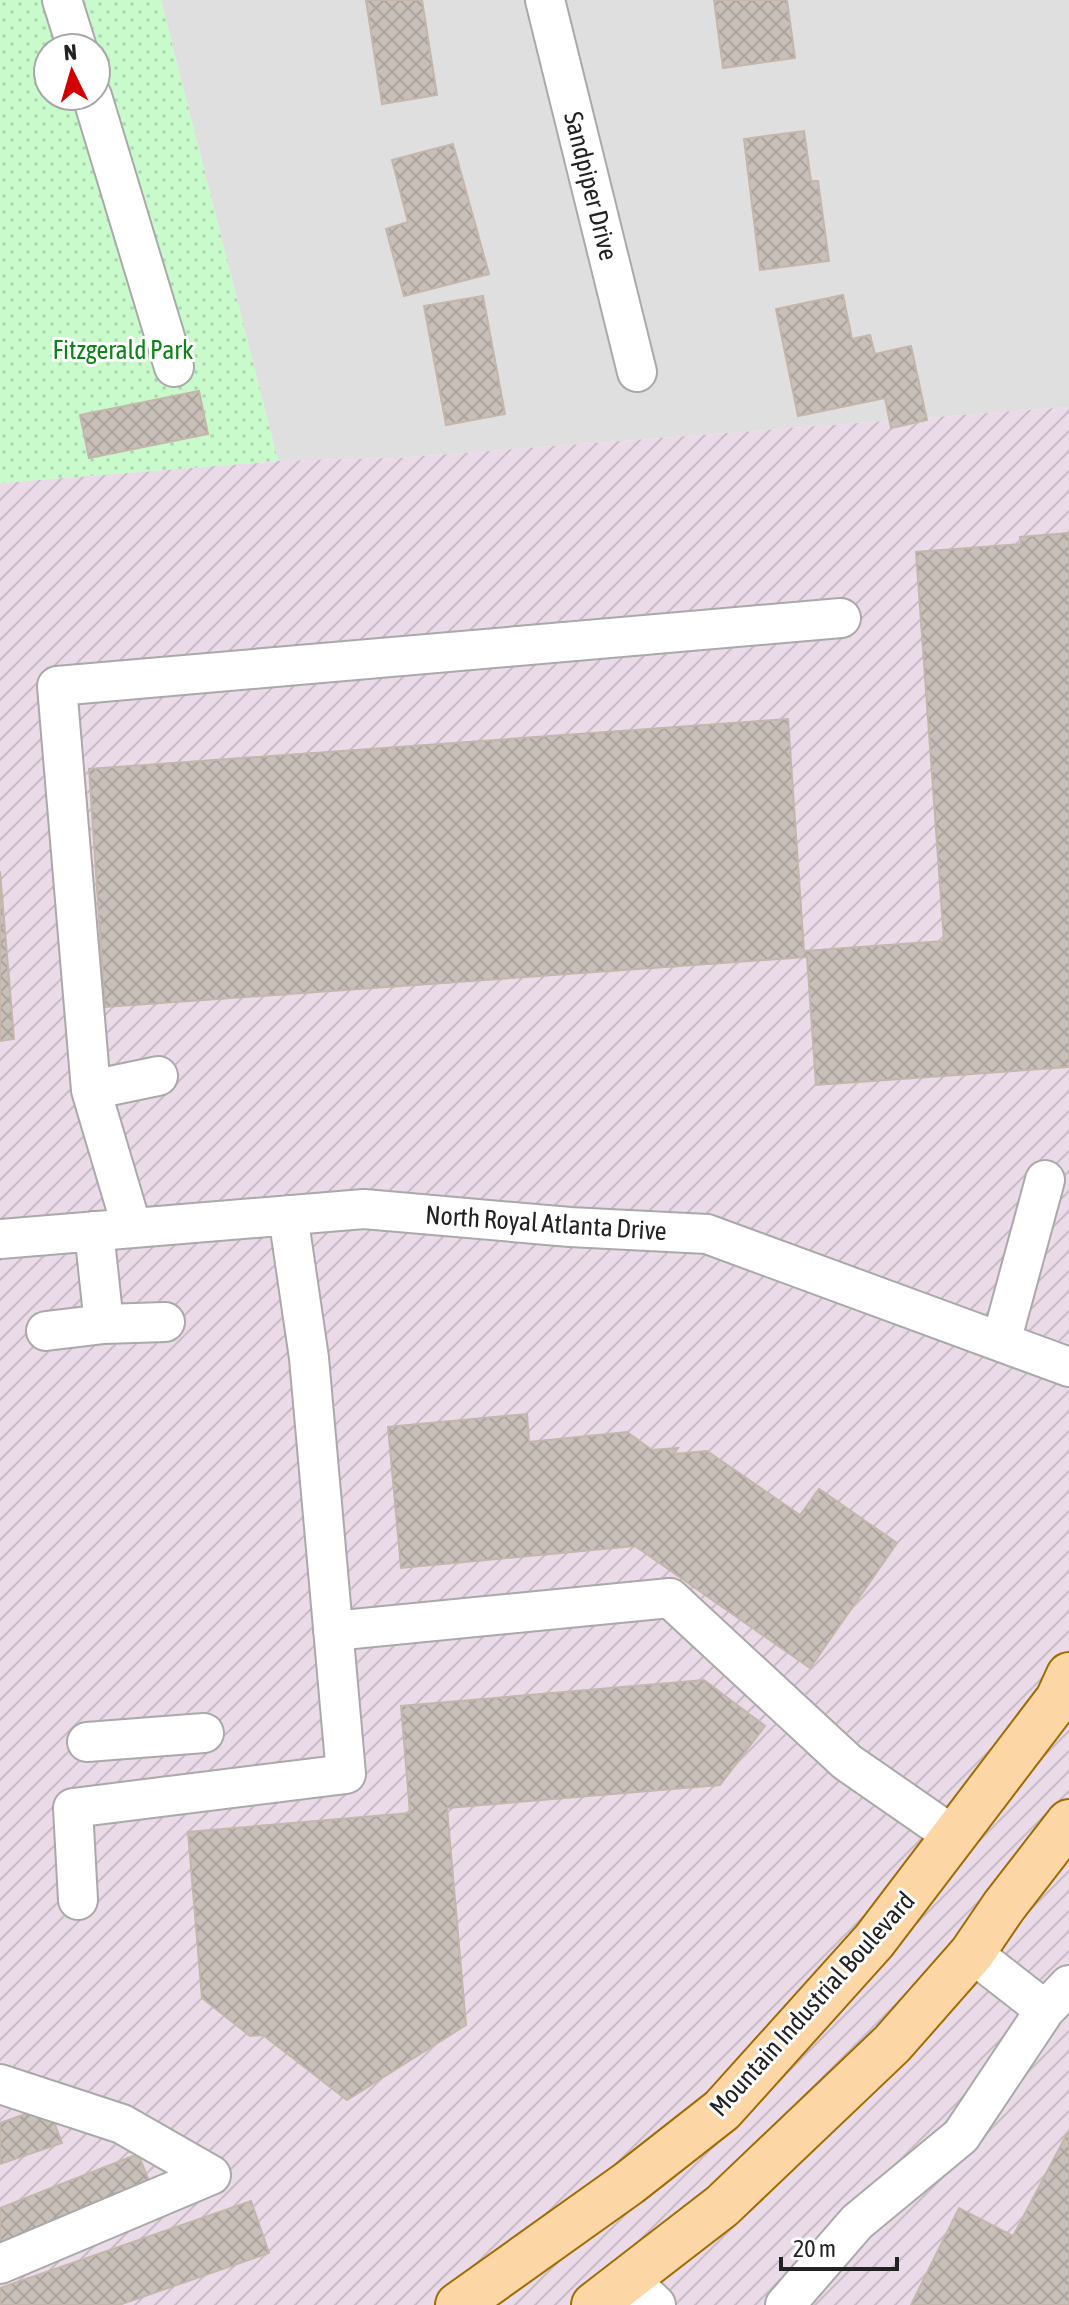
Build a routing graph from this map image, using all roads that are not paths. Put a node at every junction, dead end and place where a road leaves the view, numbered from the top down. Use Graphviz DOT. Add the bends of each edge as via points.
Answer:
graph roads {
  1 [pos="62,0"];
  2 [pos="545,0"];
  3 [pos="72,32"];
  4 [pos="97,112"];
  5 [pos="174,367"];
  6 [pos="637,372"];
  7 [pos="841,618"];
  8 [pos="158,1076"];
  9 [pos="91,1090"];
  10 [pos="1045,1180"];
  11 [pos="288,1215"];
  12 [pos="132,1228"];
  13 [pos="94,1231"];
  14 [pos="0,1239"];
  15 [pos="165,1322"];
  16 [pos="104,1324"];
  17 [pos="46,1331"];
  18 [pos="1001,1342"];
  19 [pos="1069,1367"];
  20 [pos="333,1631"];
  21 [pos="1069,1675"];
  22 [pos="204,1733"];
  23 [pos="87,1742"];
  24 [pos="1069,1822"];
  25 [pos="955,1837"];
  26 [pos="78,1900"];
  27 [pos="972,1953"];
  28 [pos="1057,1997"];
  29 [pos="0,2084"];
  30 [pos="0,2264"];
  31 [pos="643,2292"];
  32 [pos="483,2298"];
  33 [pos="594,2305"];
  34 [pos="785,2305"];
  1 -- 3 [label="street"];
  2 -- 6 [label="street, Sandpiper Drive"];
  4 -- 5 [label="street"];
  7 -- 9 [label="street" via="57,686"];
  8 -- 9 [label="street"];
  9 -- 12 [label="street"];
  10 -- 18 [label="street"];
  11 -- 12 [label="street, North Royal Atlanta Drive"];
  11 -- 18 [label="street, North Royal Atlanta Drive" via="364,1209 707,1234"];
  11 -- 20 [label="street" via="309,1358"];
  12 -- 13 [label="street, North Royal Atlanta Drive"];
  13 -- 14 [label="street, North Royal Atlanta Drive"];
  13 -- 16 [label="street"];
  15 -- 16 [label="street"];
  16 -- 17 [label="street"];
  18 -- 19 [label="street, North Royal Atlanta Drive"];
  20 -- 25 [label="street" via="670,1598 847,1762"];
  20 -- 26 [label="street" via="346,1774 73,1808"];
  21 -- 25 [label="main road, Mountain Industrial Boulevard" via="1058,1699"];
  22 -- 23 [label="street"];
  24 -- 27 [label="main road"];
  25 -- 32 [label="main road, Mountain Industrial Boulevard" via="874,1941 722,2110"];
  27 -- 28 [label="street"];
  27 -- 31 [label="main road" via="881,2055 722,2206"];
  28 -- 34 [label="street" via="961,2136 857,2222"];
  29 -- 30 [label="street" via="122,2124 211,2175"];
  31 -- 33 [label="main road"];
}
